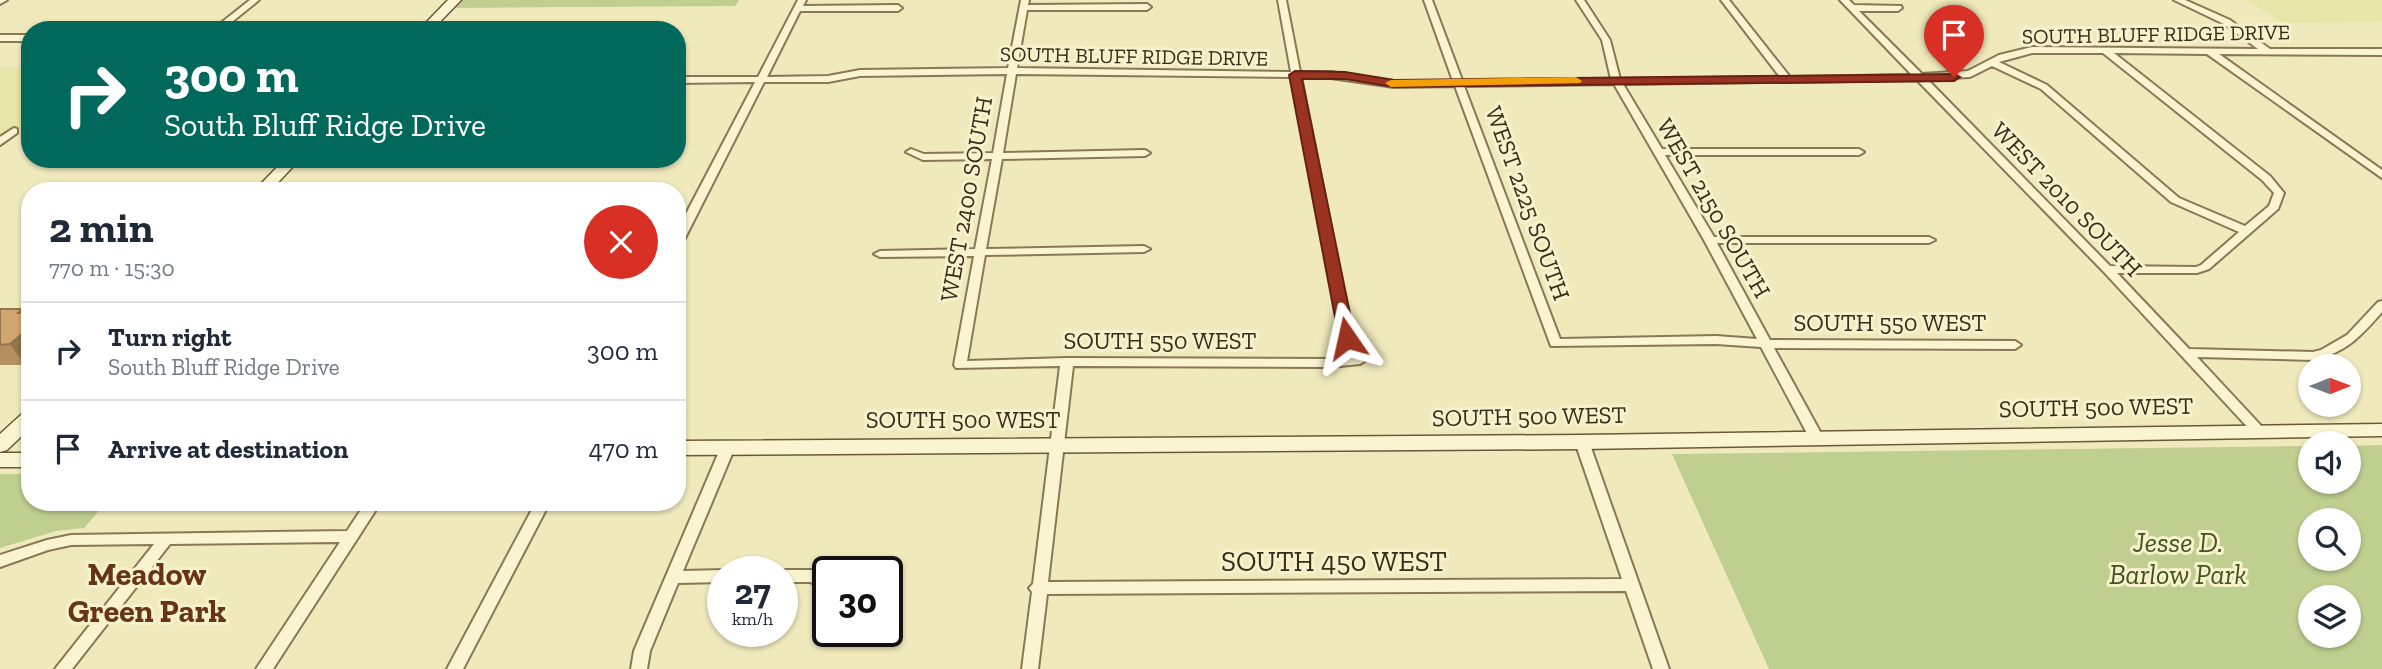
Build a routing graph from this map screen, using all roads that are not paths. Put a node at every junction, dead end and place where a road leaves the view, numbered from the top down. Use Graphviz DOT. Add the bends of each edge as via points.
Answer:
graph roads {
  1 [pos="255,0"];
  2 [pos="455,0"];
  3 [pos="1282,0"];
  4 [pos="1428,0"];
  5 [pos="1580,0"];
  6 [pos="1725,0"];
  7 [pos="2178,0"];
  8 [pos="1024,4"];
  9 [pos="1848,4"];
  10 [pos="800,5"];
  11 [pos="1147,7"];
  12 [pos="898,8"];
  13 [pos="1898,8"];
  14 [pos="228,21"];
  15 [pos="434,21"];
  16 [pos="0,38"];
  17 [pos="21,38"];
  18 [pos="2103,49"];
  19 [pos="2208,50"];
  20 [pos="2266,50"];
  21 [pos="2382,52"];
  22 [pos="1993,63"];
  23 [pos="1011,71"];
  24 [pos="1295,75"];
  25 [pos="1920,78"];
  26 [pos="761,79"];
  27 [pos="1787,79"];
  28 [pos="686,80"];
  29 [pos="1616,80"];
  30 [pos="1460,82"];
  31 [pos="14,131"];
  32 [pos="0,142"];
  33 [pos="911,152"];
  34 [pos="1659,152"];
  35 [pos="1859,152"];
  36 [pos="1145,153"];
  37 [pos="997,154"];
  38 [pos="283,168"];
  39 [pos="2382,175"];
  40 [pos="270,182"];
  41 [pos="686,225"];
  42 [pos="2245,230"];
  43 [pos="1710,240"];
  44 [pos="1929,240"];
  45 [pos="1144,249"];
  46 [pos="979,252"];
  47 [pos="880,254"];
  48 [pos="2107,270"];
  49 [pos="2382,305"];
  50 [pos="1555,343"];
  51 [pos="1768,345"];
  52 [pos="2015,345"];
  53 [pos="2185,353"];
  54 [pos="1067,362"];
  55 [pos="960,365"];
  56 [pos="21,425"];
  57 [pos="2258,430"];
  58 [pos="2382,430"];
  59 [pos="1815,437"];
  60 [pos="1581,442"];
  61 [pos="0,445"];
  62 [pos="1057,445"];
  63 [pos="728,447"];
  64 [pos="686,448"];
  65 [pos="0,460"];
  66 [pos="21,460"];
  67 [pos="368,511"];
  68 [pos="537,511"];
  69 [pos="352,536"];
  70 [pos="167,538"];
  71 [pos="0,561"];
  72 [pos="707,576"];
  73 [pos="672,577"];
  74 [pos="1632,585"];
  75 [pos="1037,589"];
  76 [pos="63,669"];
  77 [pos="264,669"];
  78 [pos="455,669"];
  79 [pos="639,669"];
  80 [pos="1030,669"];
  81 [pos="1661,669"];
  1 -- 14 [label="street"];
  2 -- 15 [label="street"];
  3 -- 24 [label="street"];
  4 -- 30 [label="street, WEST 2225 SOUTH"];
  5 -- 29 [label="street, WEST 2150 SOUTH" via="1606,40"];
  6 -- 27 [label="street"];
  7 -- 20 [label="street" via="2227,22"];
  8 -- 11 [label="street"];
  8 -- 23 [label="street, WEST 2400 SOUTH"];
  9 -- 13 [label="street"];
  9 -- 25 [label="street, WEST 2010 SOUTH"];
  10 -- 12 [label="street"];
  10 -- 26 [label="street"];
  16 -- 17 [label="street"];
  18 -- 19 [label="street, SOUTH BLUFF RIDGE DRIVE"];
  18 -- 22 [label="street, SOUTH BLUFF RIDGE DRIVE" via="2022,51"];
  18 -- 42 [label="street" via="2279,193 2274,207"];
  19 -- 20 [label="street, SOUTH BLUFF RIDGE DRIVE"];
  19 -- 39 [label="street"];
  20 -- 21 [label="street, SOUTH BLUFF RIDGE DRIVE"];
  22 -- 25 [label="street, SOUTH BLUFF RIDGE DRIVE" via="1970,74"];
  22 -- 42 [label="street" via="2044,87 2175,200"];
  23 -- 24 [label="street, SOUTH BLUFF RIDGE DRIVE"];
  23 -- 26 [label="street, SOUTH BLUFF RIDGE DRIVE"];
  23 -- 37 [label="street, WEST 2400 SOUTH"];
  24 -- 30 [label="street, SOUTH BLUFF RIDGE DRIVE" via="1345,75 1394,84"];
  24 -- 54 [label="street, SOUTH 550 WEST" via="1347,338 1360,360"];
  25 -- 27 [label="street, SOUTH BLUFF RIDGE DRIVE"];
  25 -- 48 [label="street, WEST 2010 SOUTH"];
  26 -- 28 [label="street, SOUTH BLUFF RIDGE DRIVE"];
  26 -- 41 [label="street"];
  27 -- 29 [label="street, SOUTH BLUFF RIDGE DRIVE"];
  29 -- 30 [label="street, SOUTH BLUFF RIDGE DRIVE"];
  29 -- 34 [label="street, WEST 2150 SOUTH"];
  30 -- 50 [label="street, WEST 2225 SOUTH"];
  31 -- 32 [label="street"];
  33 -- 37 [label="street" via="923,157"];
  34 -- 35 [label="street"];
  34 -- 43 [label="street, WEST 2150 SOUTH"];
  36 -- 37 [label="street"];
  37 -- 46 [label="street, WEST 2400 SOUTH"];
  38 -- 40 [label="street"];
  42 -- 48 [label="street" via="2197,270"];
  43 -- 44 [label="street"];
  43 -- 51 [label="street, WEST 2150 SOUTH"];
  45 -- 46 [label="street"];
  46 -- 47 [label="street"];
  46 -- 55 [label="street, WEST 2400 SOUTH"];
  48 -- 53 [label="street, WEST 2010 SOUTH"];
  49 -- 53 [label="street" via="2341,348 2330,353"];
  50 -- 51 [label="street, SOUTH 550 WEST" via="1716,340"];
  51 -- 52 [label="street, SOUTH 550 WEST"];
  51 -- 59 [label="street, WEST 2150 SOUTH"];
  53 -- 57 [label="street, WEST 2010 SOUTH"];
  54 -- 55 [label="street, SOUTH 550 WEST"];
  54 -- 62 [label="street"];
  56 -- 61 [label="street"];
  57 -- 58 [label="street, SOUTH 500 WEST"];
  57 -- 59 [label="street, SOUTH 500 WEST"];
  59 -- 60 [label="street, SOUTH 500 WEST"];
  60 -- 62 [label="street, SOUTH 500 WEST"];
  60 -- 74 [label="street"];
  62 -- 63 [label="street, SOUTH 500 WEST"];
  62 -- 75 [label="street"];
  63 -- 64 [label="street, SOUTH 500 WEST"];
  63 -- 73 [label="street"];
  65 -- 66 [label="street"];
  67 -- 69 [label="street"];
  68 -- 78 [label="street"];
  69 -- 70 [label="street"];
  69 -- 77 [label="street"];
  70 -- 71 [label="street" via="71,540"];
  70 -- 76 [label="street"];
  72 -- 73 [label="street"];
  73 -- 79 [label="street"];
  74 -- 75 [label="street, SOUTH 450 WEST"];
  74 -- 81 [label="street"];
  75 -- 80 [label="street"];
}
